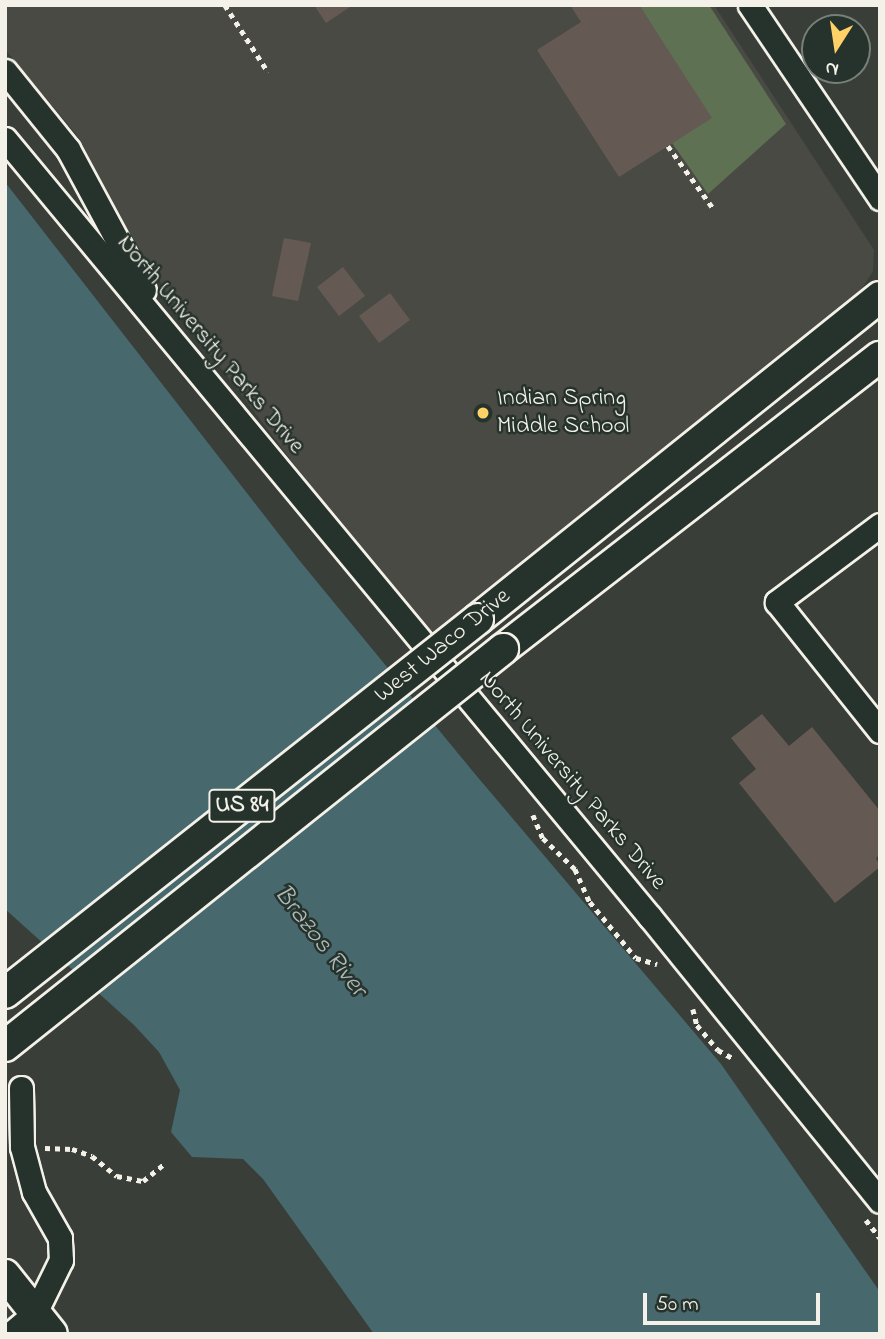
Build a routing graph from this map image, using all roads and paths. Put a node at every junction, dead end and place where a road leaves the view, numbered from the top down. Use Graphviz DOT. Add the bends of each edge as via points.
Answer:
graph roads {
  1 [pos="225,5"];
  2 [pos="750,5"];
  3 [pos="5,71"];
  4 [pos="268,72"];
  5 [pos="5,139"];
  6 [pos="668,146"];
  7 [pos="880,198"];
  8 [pos="713,208"];
  9 [pos="880,297"];
  10 [pos="168,336"];
  11 [pos="880,357"];
  12 [pos="880,525"];
  13 [pos="880,732"];
  14 [pos="5,993"];
  15 [pos="5,1046"];
  16 [pos="20,1088"];
  17 [pos="22,1147"];
  18 [pos="163,1165"];
  19 [pos="880,1201"];
  20 [pos="5,1275"];
  21 [pos="43,1323"];
  22 [pos="10,1334"];
  1 -- 4 [label="path"];
  2 -- 7 [label="street"];
  3 -- 10 [label="street" via="68,149"];
  5 -- 10 [label="street, North University Parks Drive"];
  6 -- 8 [label="path"];
  9 -- 14 [label="main road, West Waco Drive / US 84, bridge"];
  10 -- 19 [label="street, North University Parks Drive"];
  11 -- 15 [label="main road, West Waco Drive / US 84, bridge" via="503,649"];
  12 -- 13 [label="street" via="777,602"];
  16 -- 17 [label="street"];
  17 -- 18 [label="path" via="72,1149 92,1156 117,1177 144,1181"];
  17 -- 21 [label="street" via="34,1192 60,1238 61,1260"];
  20 -- 21 [label="main road"];
  21 -- 22 [label="street"];
}
